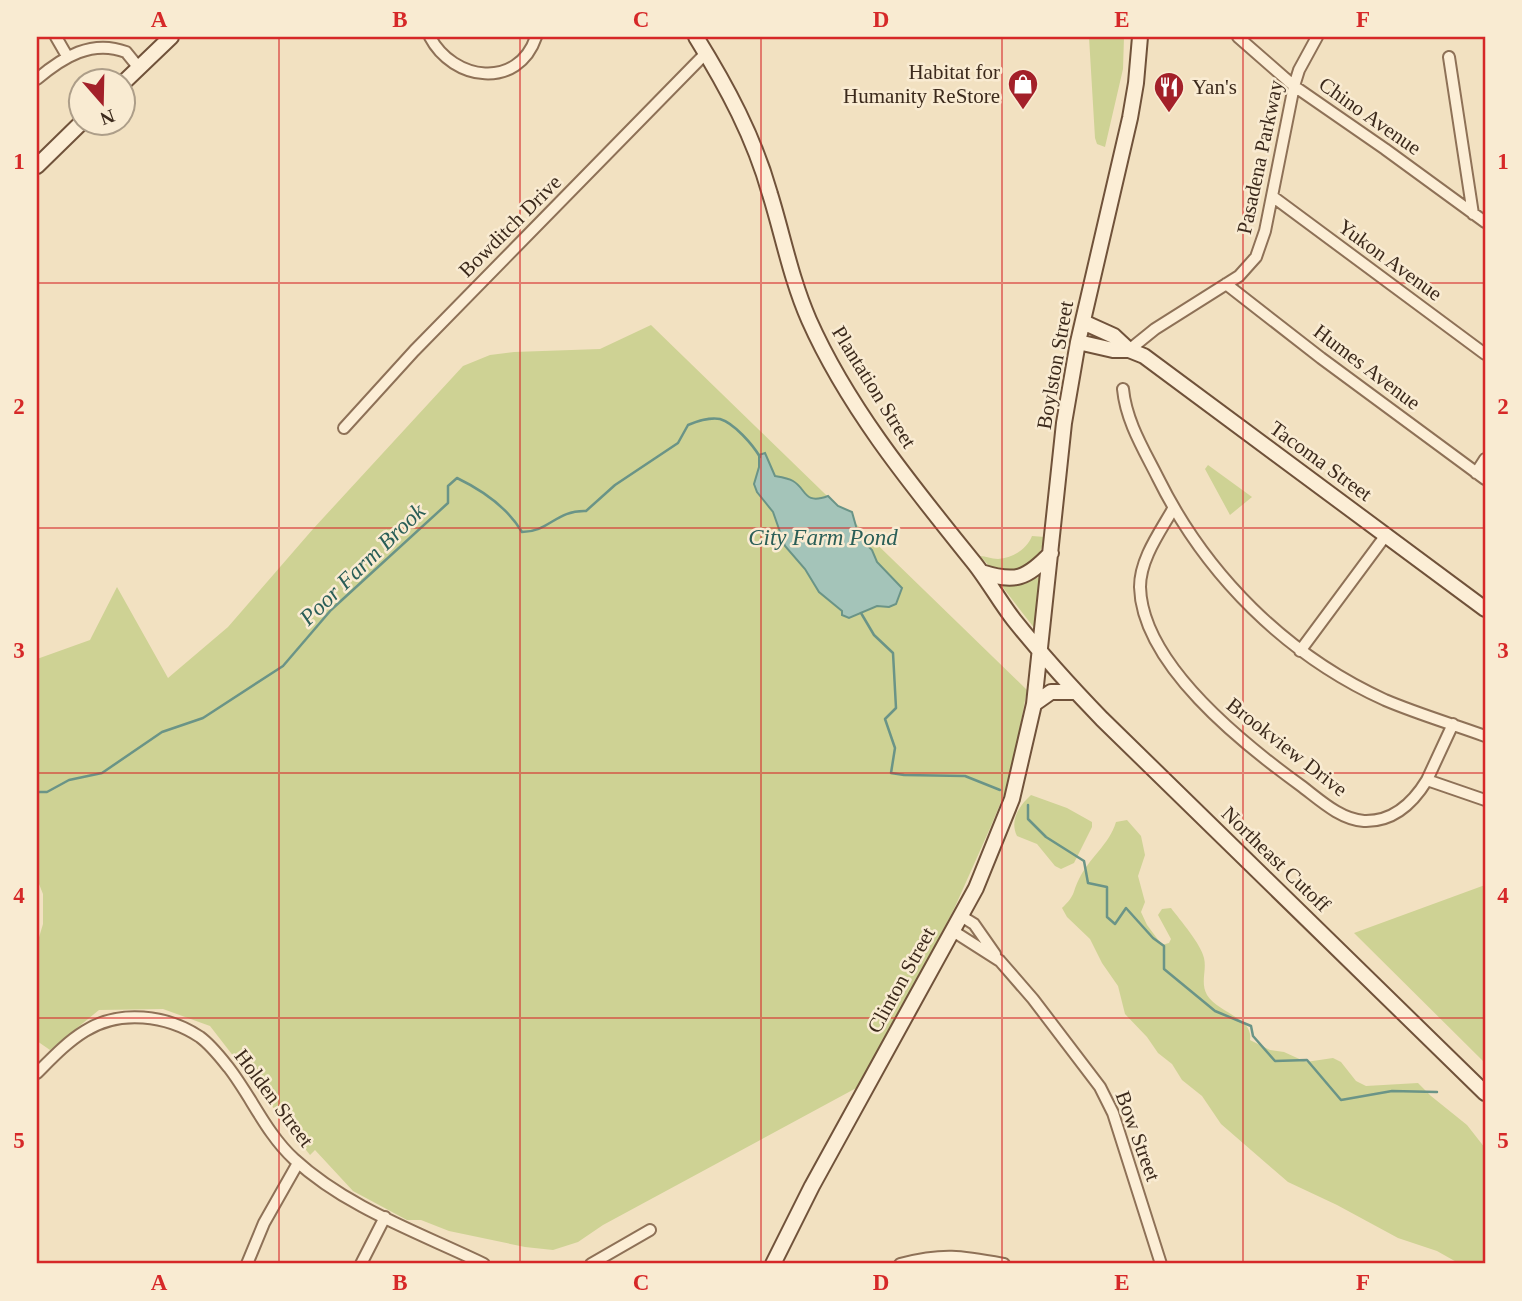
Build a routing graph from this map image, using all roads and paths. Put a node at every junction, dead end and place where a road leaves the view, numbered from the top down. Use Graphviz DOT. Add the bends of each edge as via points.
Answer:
graph roads {
  1 [pos="56,37"];
  2 [pos="430,37"];
  3 [pos="536,37"];
  4 [pos="696,37"];
  5 [pos="1140,37"];
  6 [pos="1238,37"];
  7 [pos="1317,37"];
  8 [pos="170,38"];
  9 [pos="706,53"];
  10 [pos="67,56"];
  11 [pos="1449,57"];
  12 [pos="139,68"];
  13 [pos="136,71"];
  14 [pos="37,79"];
  15 [pos="1294,86"];
  16 [pos="68,136"];
  17 [pos="37,166"];
  18 [pos="1272,196"];
  19 [pos="1473,214"];
  20 [pos="1485,222"];
  21 [pos="1226,284"];
  22 [pos="1083,322"];
  23 [pos="1078,342"];
  24 [pos="1129,350"];
  25 [pos="1485,354"];
  26 [pos="1123,389"];
  27 [pos="344,429"];
  28 [pos="1485,459"];
  29 [pos="1481,476"];
  30 [pos="1173,509"];
  31 [pos="1386,535"];
  32 [pos="1051,553"];
  33 [pos="981,572"];
  34 [pos="1485,609"];
  35 [pos="1300,651"];
  36 [pos="1041,652"];
  37 [pos="1075,692"];
  38 [pos="1034,704"];
  39 [pos="1453,724"];
  40 [pos="1485,736"];
  41 [pos="1427,780"];
  42 [pos="1485,800"];
  43 [pos="961,916"];
  44 [pos="953,931"];
  45 [pos="1005,967"];
  46 [pos="37,1073"];
  47 [pos="1485,1093"];
  48 [pos="298,1163"];
  49 [pos="385,1217"];
  50 [pos="650,1230"];
  51 [pos="247,1264"];
  52 [pos="360,1264"];
  53 [pos="484,1264"];
  54 [pos="591,1264"];
  55 [pos="774,1264"];
  56 [pos="900,1264"];
  57 [pos="1004,1264"];
  58 [pos="1161,1264"];
  1 -- 10 [label="street"];
  2 -- 3 [label="street" via="451,62 484,73 519,64"];
  4 -- 9 [label="main road, Plantation Street"];
  5 -- 22 [label="main road, Boylston Street" via="1130,118"];
  6 -- 15 [label="street, Chino Avenue"];
  7 -- 15 [label="street, Pasadena Parkway"];
  8 -- 12 [label="main road"];
  9 -- 27 [label="street, Bowditch Drive" via="414,351"];
  9 -- 33 [label="main road, Plantation Street" via="748,132 770,192 792,278 820,344 863,416"];
  10 -- 12 [label="street" via="87,48 109,47 126,52"];
  10 -- 14 [label="street"];
  11 -- 19 [label="street"];
  12 -- 13 [label="main road"];
  15 -- 18 [label="street, Pasadena Parkway"];
  15 -- 19 [label="street, Chino Avenue"];
  16 -- 17 [label="main road"];
  18 -- 21 [label="street, Pasadena Parkway" via="1256,257"];
  18 -- 25 [label="street, Yukon Avenue"];
  19 -- 20 [label="street, Chino Avenue"];
  21 -- 24 [label="street, Pasadena Parkway"];
  21 -- 29 [label="street, Humes Avenue"];
  22 -- 23 [label="main road, Boylston Street"];
  22 -- 24 [label="main road, Tacoma Street" via="1114,336"];
  23 -- 24 [label="main road, Tacoma Street"];
  23 -- 32 [label="main road, Boylston Street" via="1064,422"];
  24 -- 31 [label="main road, Tacoma Street" via="1144,356"];
  26 -- 30 [label="street" via="1135,431"];
  28 -- 29 [label="street"];
  30 -- 35 [label="street" via="1211,565"];
  30 -- 41 [label="street, Brookview Drive" via="1144,564 1142,607 1162,651 1216,717 1332,810 1353,819 1369,821 1397,813 1413,801"];
  31 -- 34 [label="main road, Tacoma Street"];
  31 -- 35 [label="street"];
  32 -- 33 [label="main road" via="1022,577 1008,579"];
  32 -- 36 [label="main road, Boylston Street"];
  33 -- 36 [label="main road, Plantation Street"];
  35 -- 39 [label="street" via="1384,699"];
  36 -- 37 [label="main road, Northeast Cutoff"];
  36 -- 38 [label="main road, Boylston Street"];
  37 -- 38 [label="main road" via="1051,692"];
  37 -- 47 [label="main road, Northeast Cutoff"];
  38 -- 43 [label="main road, Clinton Street" via="1012,799"];
  39 -- 40 [label="street"];
  39 -- 41 [label="street, Brookview Drive"];
  41 -- 42 [label="street"];
  43 -- 44 [label="main road, Clinton Street"];
  43 -- 45 [label="street, Bow Street" via="974,924"];
  44 -- 45 [label="street, Bow Street"];
  44 -- 55 [label="main road, Clinton Street"];
  45 -- 58 [label="street, Bow Street" via="1104,1095"];
  46 -- 48 [label="street, Holden Street" via="73,1039 99,1023 130,1017 168,1022 202,1038 218,1054 272,1134"];
  48 -- 49 [label="street, Holden Street"];
  48 -- 51 [label="street"];
  49 -- 52 [label="street"];
  49 -- 53 [label="street, Holden Street"];
  50 -- 54 [label="street"];
  56 -- 57 [label="street" via="942,1255"];
}
